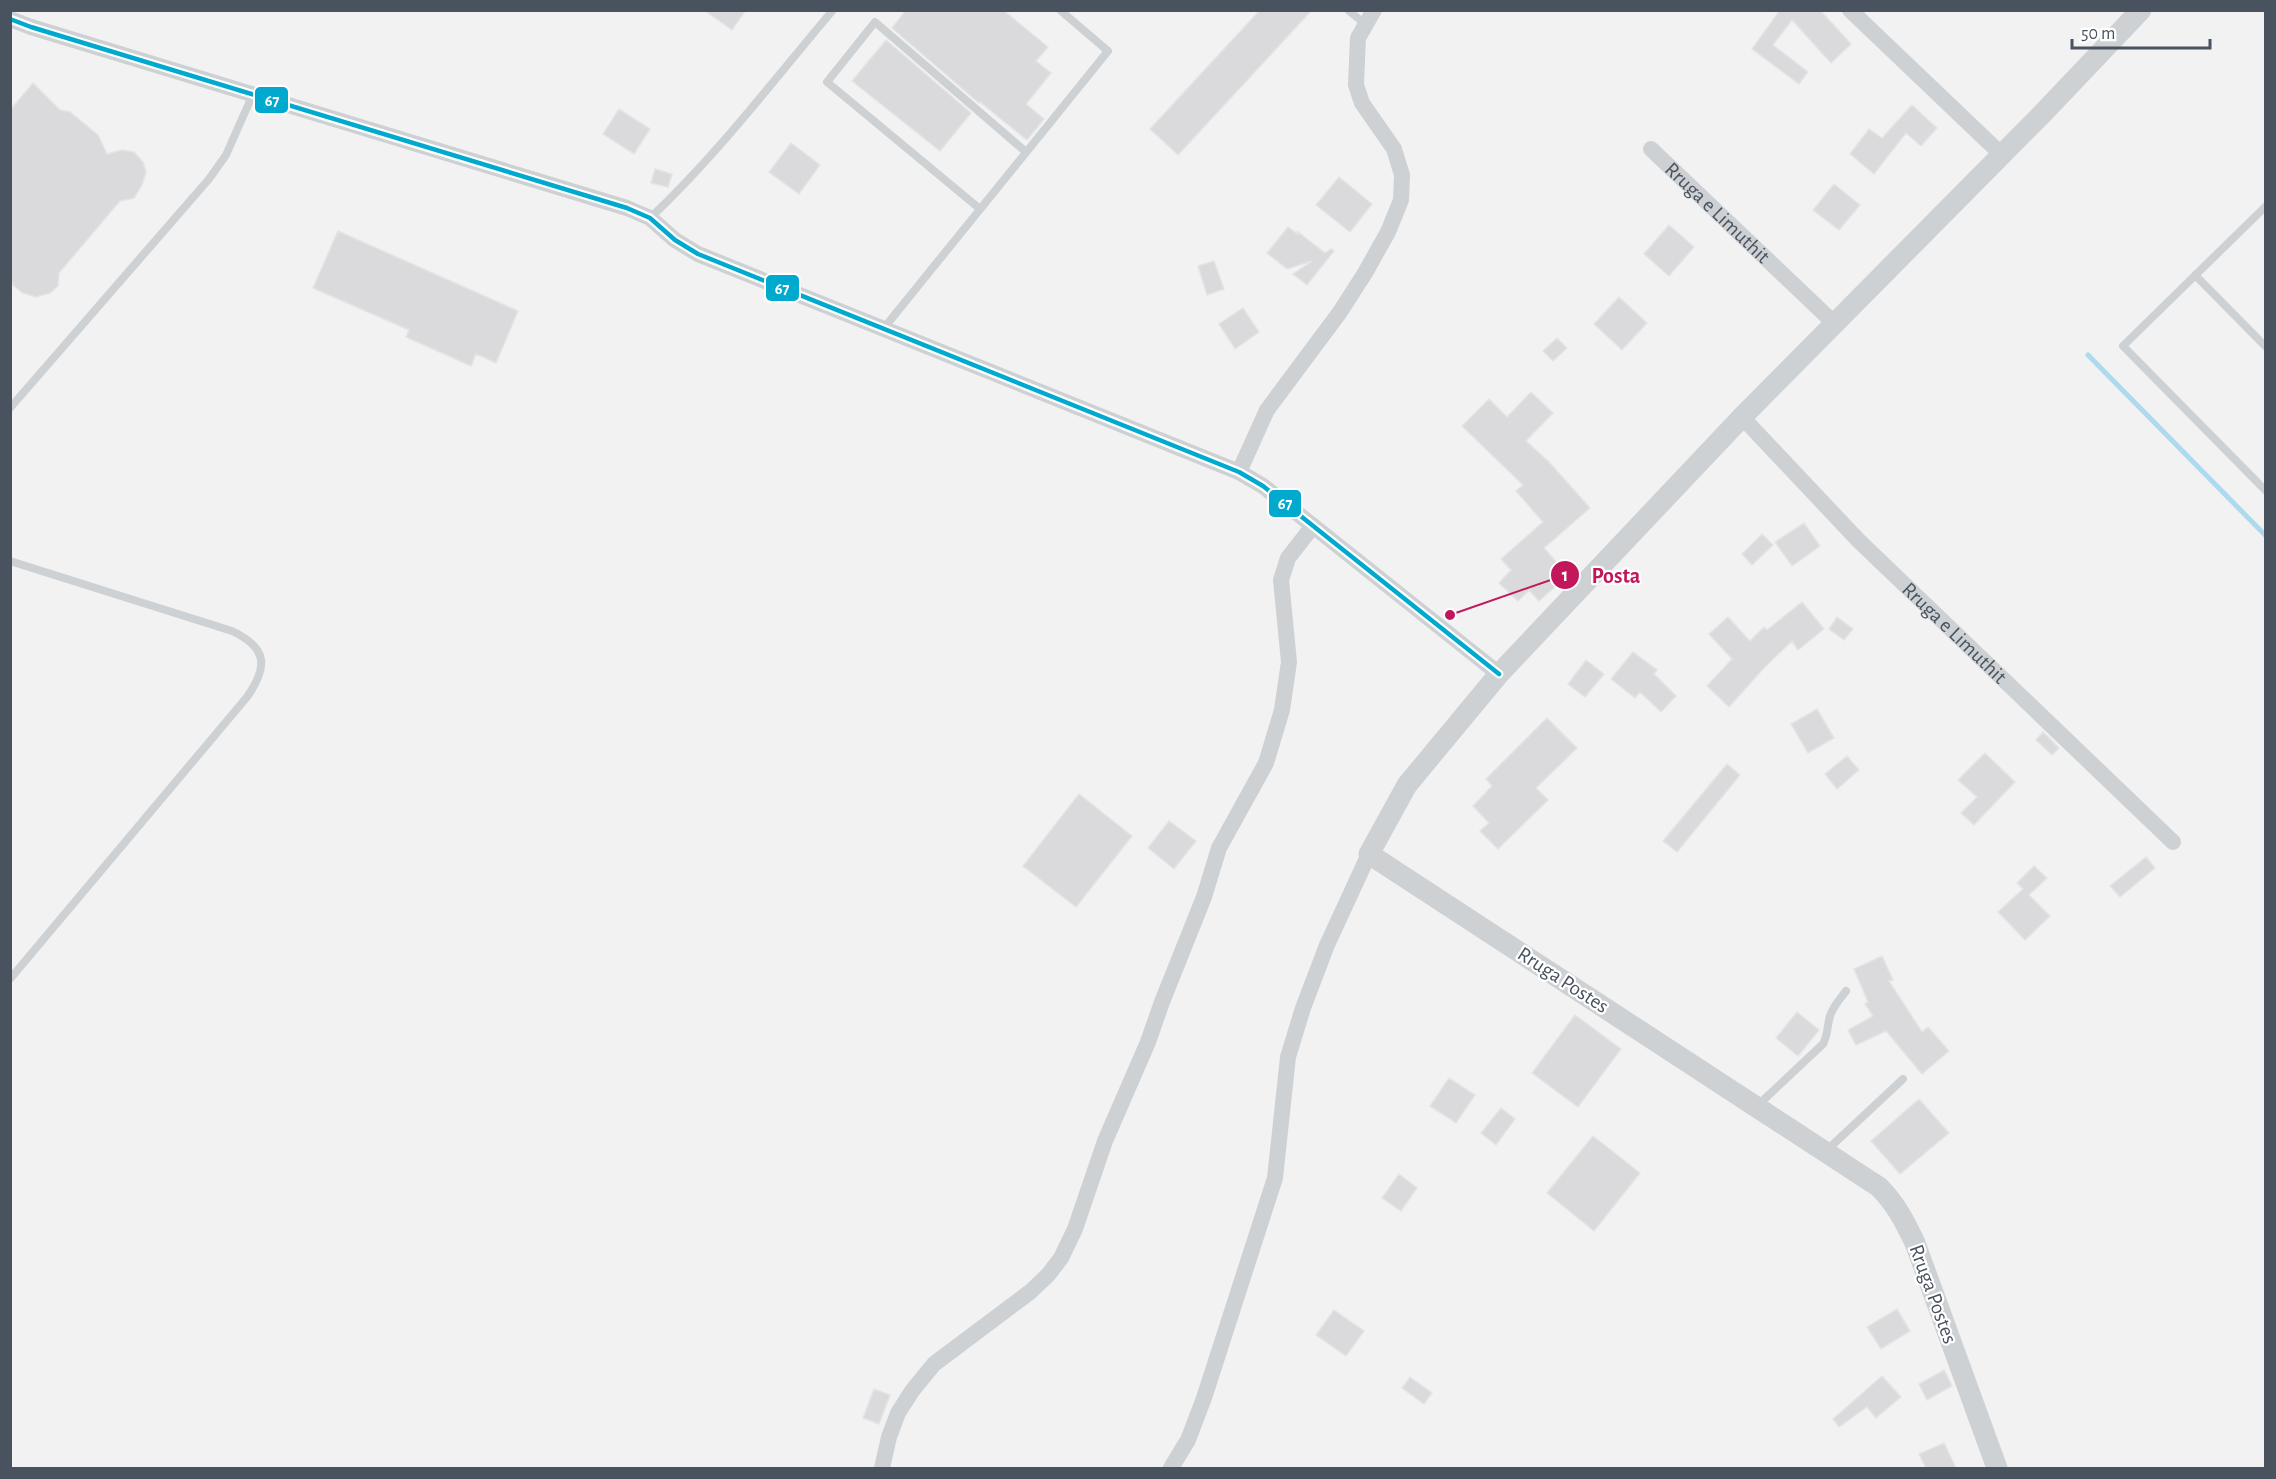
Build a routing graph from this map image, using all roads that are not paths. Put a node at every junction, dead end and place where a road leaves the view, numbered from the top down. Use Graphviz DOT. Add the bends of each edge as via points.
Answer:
graph roads {
  1 [pos="833,10"];
  2 [pos="1060,10"];
  3 [pos="1348,10"];
  4 [pos="1850,10"];
  5 [pos="2141,10"];
  6 [pos="1369,17"];
  7 [pos="10,19"];
  8 [pos="253,94"];
  9 [pos="1651,149"];
  10 [pos="1026,152"];
  11 [pos="2002,155"];
  12 [pos="2265,206"];
  13 [pos="980,209"];
  14 [pos="655,222"];
  15 [pos="2195,275"];
  16 [pos="1834,324"];
  17 [pos="884,328"];
  18 [pos="2265,347"];
  19 [pos="10,408"];
  20 [pos="1742,417"];
  21 [pos="1239,472"];
  22 [pos="2265,491"];
  23 [pos="1313,526"];
  24 [pos="10,561"];
  25 [pos="1499,674"];
  26 [pos="2173,842"];
  27 [pos="1369,854"];
  28 [pos="10,979"];
  29 [pos="1846,991"];
  30 [pos="1904,1079"];
  31 [pos="1757,1106"];
  32 [pos="1826,1151"];
  33 [pos="882,1468"];
  34 [pos="1171,1468"];
  35 [pos="1997,1468"];
  1 -- 14 [label="lane"];
  2 -- 10 [label="lane" via="1108,51"];
  3 -- 6 [label="lane"];
  4 -- 11 [label="street"];
  5 -- 11 [label="street"];
  6 -- 21 [label="street" via="1358,38 1356,85 1362,103 1394,149 1402,175 1401,200 1365,273 1267,410"];
  7 -- 8 [label="street"];
  8 -- 14 [label="street" via="597,198"];
  8 -- 19 [label="lane" via="226,155 209,179"];
  9 -- 16 [label="street, Rruga e Limuthit"];
  10 -- 13 [label="lane"];
  10 -- 13 [label="lane" via="875,22 827,82"];
  11 -- 16 [label="street"];
  12 -- 15 [label="lane"];
  13 -- 17 [label="lane"];
  14 -- 17 [label="street" via="698,254"];
  15 -- 18 [label="lane"];
  15 -- 22 [label="lane" via="2123,346"];
  16 -- 20 [label="street"];
  17 -- 21 [label="street"];
  20 -- 25 [label="street"];
  20 -- 26 [label="street, Rruga e Limuthit" via="1858,540"];
  21 -- 23 [label="street"];
  23 -- 25 [label="street"];
  23 -- 33 [label="street" via="1288,558 1281,580 1289,662 1282,710 1266,763 1219,848 1204,897 1105,1141 1075,1229 1048,1275 934,1364 912,1391 898,1413"];
  24 -- 28 [label="lane" via="232,631 245,638 262,658 262,670 247,697"];
  25 -- 27 [label="street" via="1407,785"];
  27 -- 31 [label="street, Rruga Postes"];
  27 -- 34 [label="street" via="1303,1008 1288,1057 1275,1178 1204,1398 1188,1440"];
  29 -- 31 [label="lane" via="1833,1008 1823,1044"];
  30 -- 32 [label="lane"];
  31 -- 32 [label="street, Rruga Postes"];
  32 -- 35 [label="street, Rruga Postes" via="1879,1187 1904,1219"];
}
